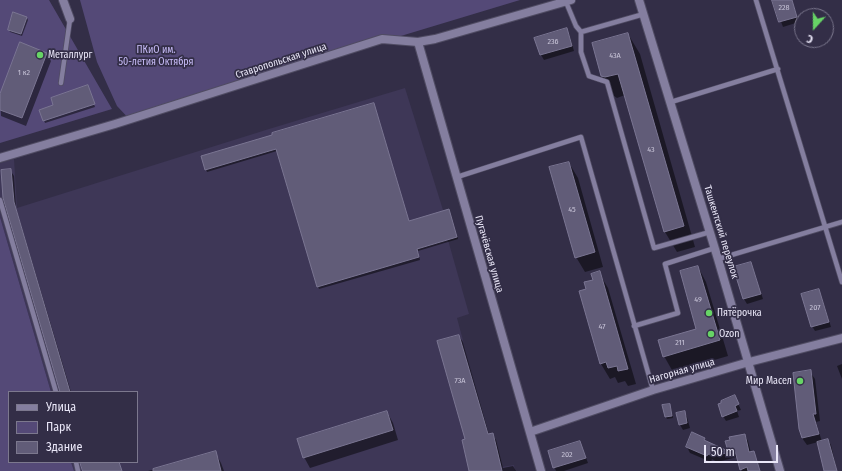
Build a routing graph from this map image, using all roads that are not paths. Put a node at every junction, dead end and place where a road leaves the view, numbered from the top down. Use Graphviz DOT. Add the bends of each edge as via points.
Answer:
graph roads {
  1 [pos="63,0"];
  2 [pos="639,0"];
  3 [pos="756,0"];
  4 [pos="568,1"];
  5 [pos="644,14"];
  6 [pos="70,20"];
  7 [pos="581,32"];
  8 [pos="418,42"];
  9 [pos="778,69"];
  10 [pos="60,83"];
  11 [pos="671,102"];
  12 [pos="0,158"];
  13 [pos="457,177"];
  14 [pos="0,200"];
  15 [pos="842,222"];
  16 [pos="825,227"];
  17 [pos="710,232"];
  18 [pos="715,248"];
  19 [pos="718,259"];
  20 [pos="842,282"];
  21 [pos="634,326"];
  22 [pos="842,338"];
  23 [pos="749,362"];
  24 [pos="653,390"];
  25 [pos="56,391"];
  26 [pos="530,432"];
  27 [pos="541,471"];
  28 [pos="780,471"];
  1 -- 6 [label="street"];
  2 -- 5 [label="street, Ташкентский переулок"];
  3 -- 9 [label="lane"];
  4 -- 7 [label="lane" via="576,26"];
  4 -- 8 [label="street, Ставропольская улица"];
  5 -- 7 [label="lane"];
  5 -- 11 [label="street, Ташкентский переулок"];
  6 -- 10 [label="lane"];
  7 -- 17 [label="lane" via="581,52 589,76 607,82 654,248"];
  8 -- 12 [label="street, Ставропольская улица" via="382,39"];
  8 -- 13 [label="street, Пугачёвская улица"];
  9 -- 11 [label="lane"];
  9 -- 16 [label="lane"];
  11 -- 17 [label="street, Ташкентский переулок"];
  13 -- 21 [label="lane" via="581,137"];
  13 -- 26 [label="street, Пугачёвская улица"];
  14 -- 25 [label="lane"];
  15 -- 16 [label="lane"];
  16 -- 19 [label="lane"];
  16 -- 20 [label="lane"];
  17 -- 18 [label="street, Ташкентский переулок"];
  18 -- 19 [label="street, Ташкентский переулок"];
  18 -- 21 [label="lane" via="665,264 678,313"];
  19 -- 23 [label="street, Ташкентский переулок"];
  21 -- 24 [label="lane"];
  22 -- 23 [label="street, Нагорная улица"];
  23 -- 24 [label="street, Нагорная улица"];
  23 -- 28 [label="street, Ташкентский переулок"];
  24 -- 26 [label="street, Нагорная улица"];
  26 -- 27 [label="street, Пугачёвская улица"];
}
